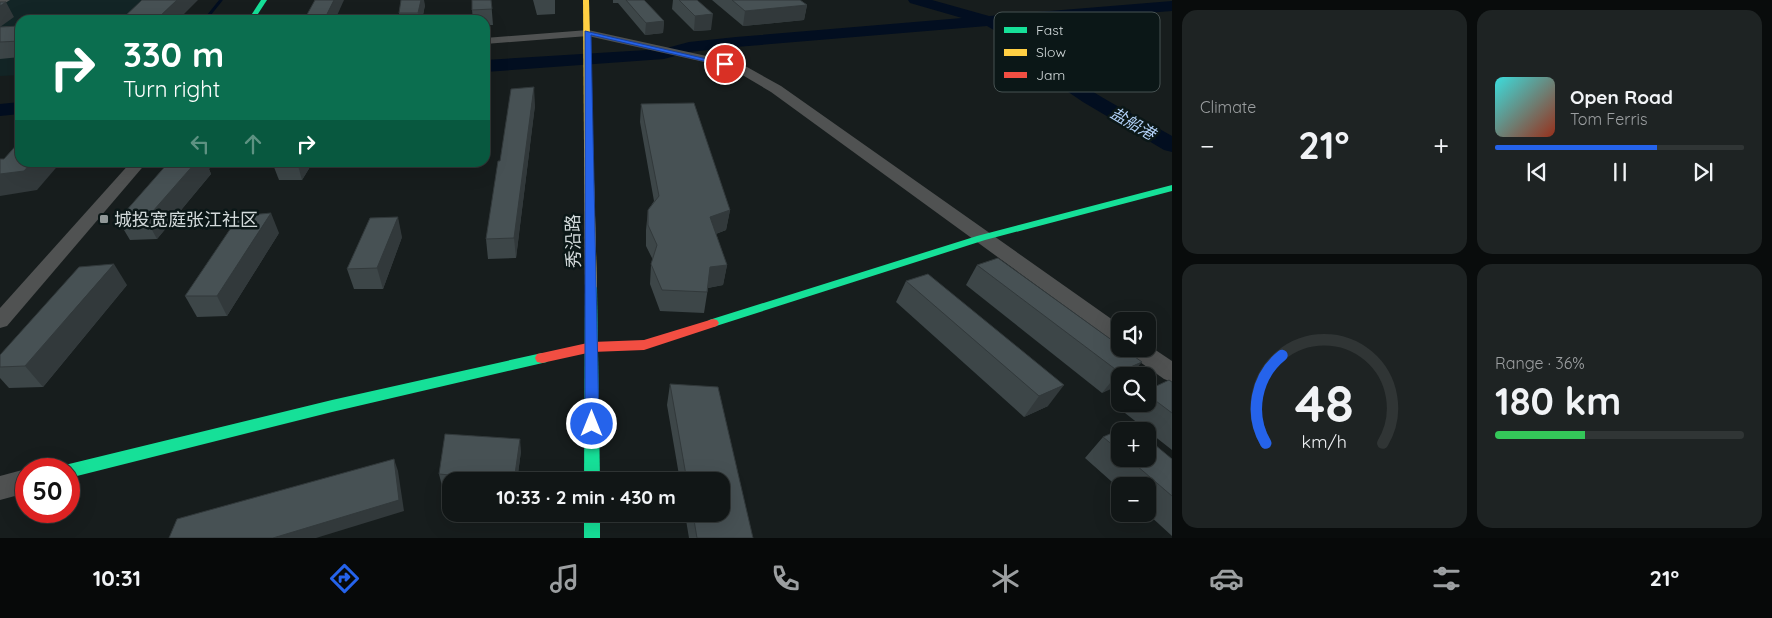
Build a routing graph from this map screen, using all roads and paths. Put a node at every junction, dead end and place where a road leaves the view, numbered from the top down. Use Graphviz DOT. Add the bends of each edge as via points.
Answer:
graph roads {
  1 [pos="4,0"];
  2 [pos="264,0"];
  3 [pos="276,0"];
  4 [pos="586,0"];
  5 [pos="0,3"];
  6 [pos="254,15"];
  7 [pos="268,15"];
  8 [pos="588,33"];
  9 [pos="490,41"];
  10 [pos="136,167"];
  11 [pos="1172,188"];
  12 [pos="981,238"];
  13 [pos="0,321"];
  14 [pos="1111,330"];
  15 [pos="592,347"];
  16 [pos="1149,357"];
  17 [pos="1172,373"];
  18 [pos="80,468"];
  19 [pos="592,472"];
  20 [pos="15,485"];
  21 [pos="0,488"];
  22 [pos="592,522"];
  23 [pos="592,538"];
  1 -- 5 [label="street"];
  2 -- 6 [label="street"];
  3 -- 7 [label="street"];
  4 -- 8 [label="street, 秀沿路"];
  8 -- 9 [label="street"];
  8 -- 12 [label="street" via="707,58 743,70 776,89"];
  8 -- 15 [label="street, 秀沿路"];
  10 -- 13 [label="street"];
  11 -- 12 [label="street"];
  12 -- 14 [label="street"];
  12 -- 15 [label="street" via="644,345"];
  15 -- 18 [label="street" via="332,406"];
  15 -- 19 [label="street, 秀沿路"];
  16 -- 17 [label="street"];
  20 -- 21 [label="street"];
  22 -- 23 [label="street"];
}
